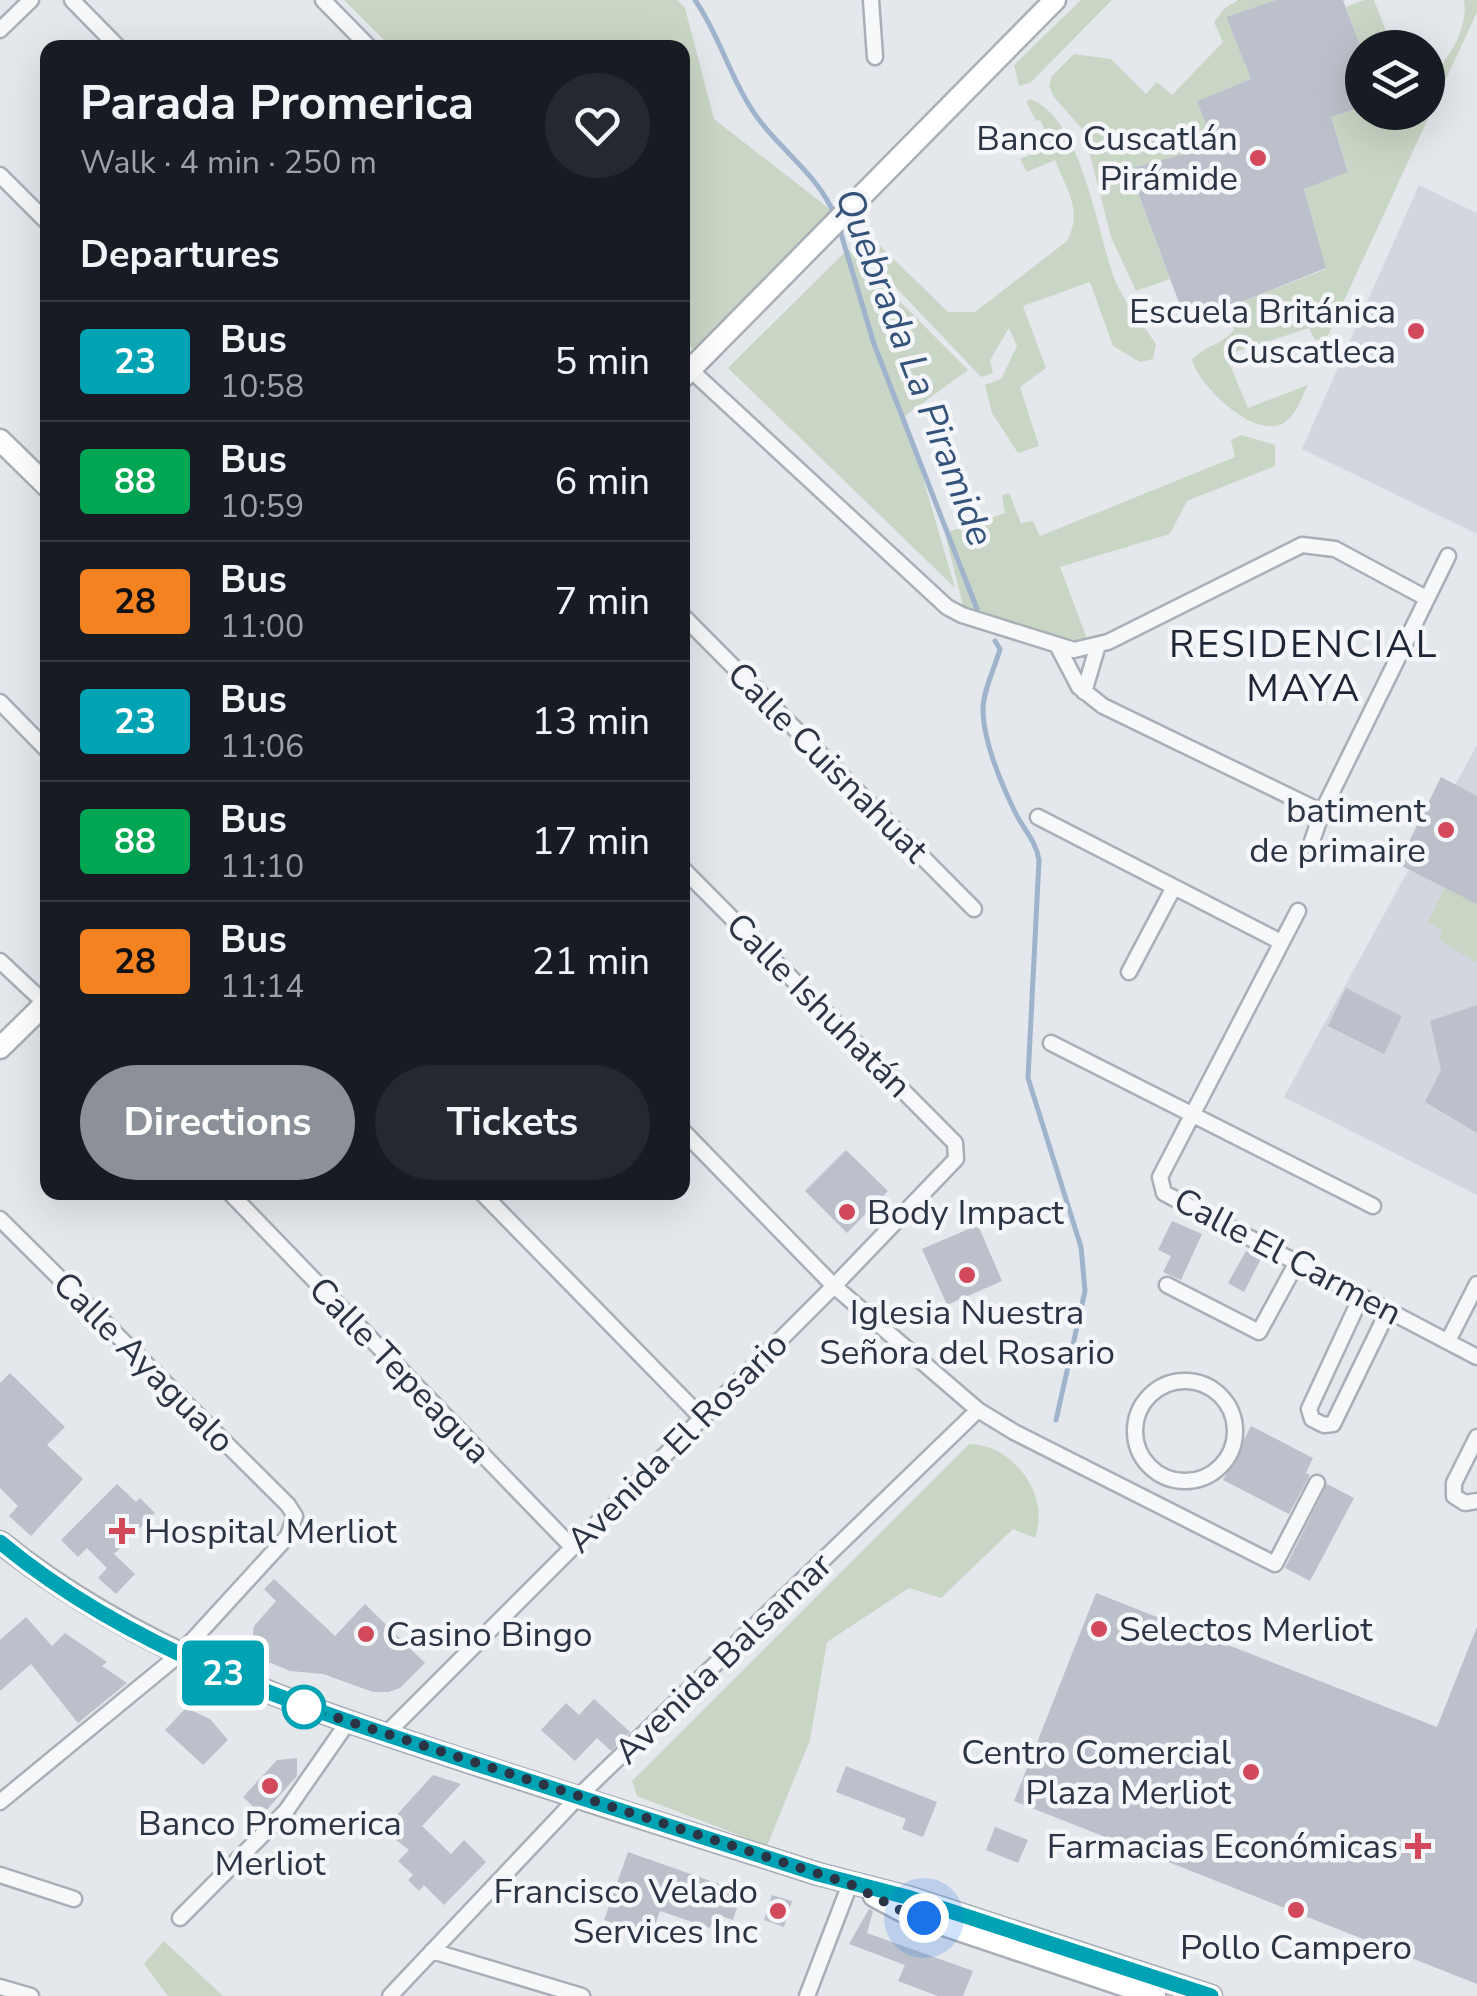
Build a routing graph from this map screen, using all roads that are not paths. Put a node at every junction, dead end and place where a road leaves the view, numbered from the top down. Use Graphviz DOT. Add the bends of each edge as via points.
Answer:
graph roads {
  1 [pos="30,0"];
  2 [pos="72,0"];
  3 [pos="323,0"];
  4 [pos="871,0"];
  5 [pos="1055,0"];
  6 [pos="0,30"];
  7 [pos="111,40"];
  8 [pos="362,40"];
  9 [pos="875,57"];
  10 [pos="0,175"];
  11 [pos="40,215"];
  12 [pos="690,365"];
  13 [pos="690,375"];
  14 [pos="0,440"];
  15 [pos="40,479"];
  16 [pos="1448,556"];
  17 [pos="1426,598"];
  18 [pos="690,623"];
  19 [pos="1098,645"];
  20 [pos="1058,647"];
  21 [pos="1084,692"];
  22 [pos="0,702"];
  23 [pos="40,743"];
  24 [pos="1322,812"];
  25 [pos="1038,817"];
  26 [pos="1311,844"];
  27 [pos="690,876"];
  28 [pos="1174,887"];
  29 [pos="974,909"];
  30 [pos="1298,911"];
  31 [pos="1281,942"];
  32 [pos="0,961"];
  33 [pos="1129,972"];
  34 [pos="40,997"];
  35 [pos="40,1010"];
  36 [pos="1051,1043"];
  37 [pos="0,1048"];
  38 [pos="1192,1116"];
  39 [pos="690,1138"];
  40 [pos="955,1142"];
  41 [pos="237,1200"];
  42 [pos="489,1200"];
  43 [pos="1373,1206"];
  44 [pos="0,1219"];
  45 [pos="1296,1264"];
  46 [pos="1477,1284"];
  47 [pos="1167,1285"];
  48 [pos="834,1286"];
  49 [pos="1361,1297"];
  50 [pos="1388,1311"];
  51 [pos="1448,1341"];
  52 [pos="1476,1355"];
  53 [pos="978,1410"];
  54 [pos="702,1417"];
  55 [pos="1477,1437"];
  56 [pos="1168,1479"];
  57 [pos="1317,1484"];
  58 [pos="1477,1501"];
  59 [pos="1156,1503"];
  60 [pos="0,1542"];
  61 [pos="572,1546"];
  62 [pos="180,1654"];
  63 [pos="348,1722"];
  64 [pos="385,1735"];
  65 [pos="578,1797"];
  66 [pos="0,1802"];
  67 [pos="0,1875"];
  68 [pos="850,1884"];
  69 [pos="74,1899"];
  70 [pos="180,1918"];
  71 [pos="432,1951"];
  72 [pos="0,1987"];
  73 [pos="1201,1994"];
  74 [pos="31,1996"];
  75 [pos="390,1996"];
  76 [pos="582,1996"];
  77 [pos="808,1996"];
  78 [pos="1155,1996"];
  1 -- 6 [label="street"];
  2 -- 7 [label="street"];
  3 -- 8 [label="street"];
  4 -- 9 [label="street"];
  5 -- 12 [label="main road"];
  10 -- 11 [label="street"];
  13 -- 20 [label="street" via="947,607"];
  14 -- 15 [label="main road"];
  16 -- 17 [label="street"];
  17 -- 19 [label="street" via="1335,550 1302,545"];
  17 -- 24 [label="street"];
  18 -- 29 [label="street, Calle Cuisnahuat"];
  19 -- 20 [label="street"];
  19 -- 21 [label="street"];
  20 -- 21 [label="street"];
  21 -- 24 [label="street"];
  22 -- 23 [label="street"];
  24 -- 26 [label="street"];
  25 -- 28 [label="street"];
  27 -- 40 [label="street, Calle Ishuhatán"];
  28 -- 31 [label="street"];
  28 -- 33 [label="street"];
  30 -- 31 [label="street, Calle El Carmen"];
  31 -- 38 [label="street, Calle El Carmen"];
  32 -- 34 [label="street"];
  35 -- 37 [label="main road"];
  36 -- 38 [label="street"];
  38 -- 43 [label="street"];
  38 -- 45 [label="street, Calle El Carmen" via="1160,1177 1164,1194"];
  39 -- 48 [label="street"];
  40 -- 48 [label="street, Avenida El Rosario" via="956,1159"];
  41 -- 61 [label="street, Calle Tepeagua"];
  42 -- 54 [label="street"];
  44 -- 62 [label="street, Calle Ayagualo" via="295,1516 288,1536"];
  45 -- 47 [label="street" via="1259,1332"];
  45 -- 49 [label="street, Calle El Carmen"];
  46 -- 51 [label="street"];
  48 -- 53 [label="street"];
  48 -- 54 [label="street, Avenida El Rosario"];
  49 -- 50 [label="street, Calle El Carmen"];
  49 -- 50 [label="street" via="1310,1409 1312,1420 1334,1424"];
  50 -- 51 [label="street, Calle El Carmen"];
  51 -- 52 [label="street, Calle El Carmen"];
  53 -- 59 [label="street"];
  53 -- 65 [label="street, Avenida Balsamar"];
  54 -- 61 [label="street, Avenida El Rosario"];
  55 -- 58 [label="street" via="1454,1483 1454,1496"];
  56 -- 56 [label="street" via="1213,1473 1233,1446 1231,1413 1210,1388 1163,1386 1140,1408 1135,1440 1141,1456"];
  56 -- 59 [label="street"];
  57 -- 59 [label="street" via="1275,1564"];
  60 -- 62 [label="main road" via="99,1612"];
  61 -- 64 [label="street, Avenida El Rosario"];
  62 -- 63 [label="main road"];
  62 -- 66 [label="street"];
  63 -- 64 [label="main road"];
  63 -- 70 [label="street" via="286,1811"];
  64 -- 65 [label="main road"];
  65 -- 68 [label="main road"];
  65 -- 71 [label="street, Avenida Balsamar"];
  67 -- 69 [label="street"];
  68 -- 73 [label="main road"];
  68 -- 77 [label="street"];
  68 -- 78 [label="main road" via="902,1911"];
  71 -- 75 [label="street, Avenida Balsamar"];
  71 -- 76 [label="street"];
  72 -- 74 [label="street"];
}
